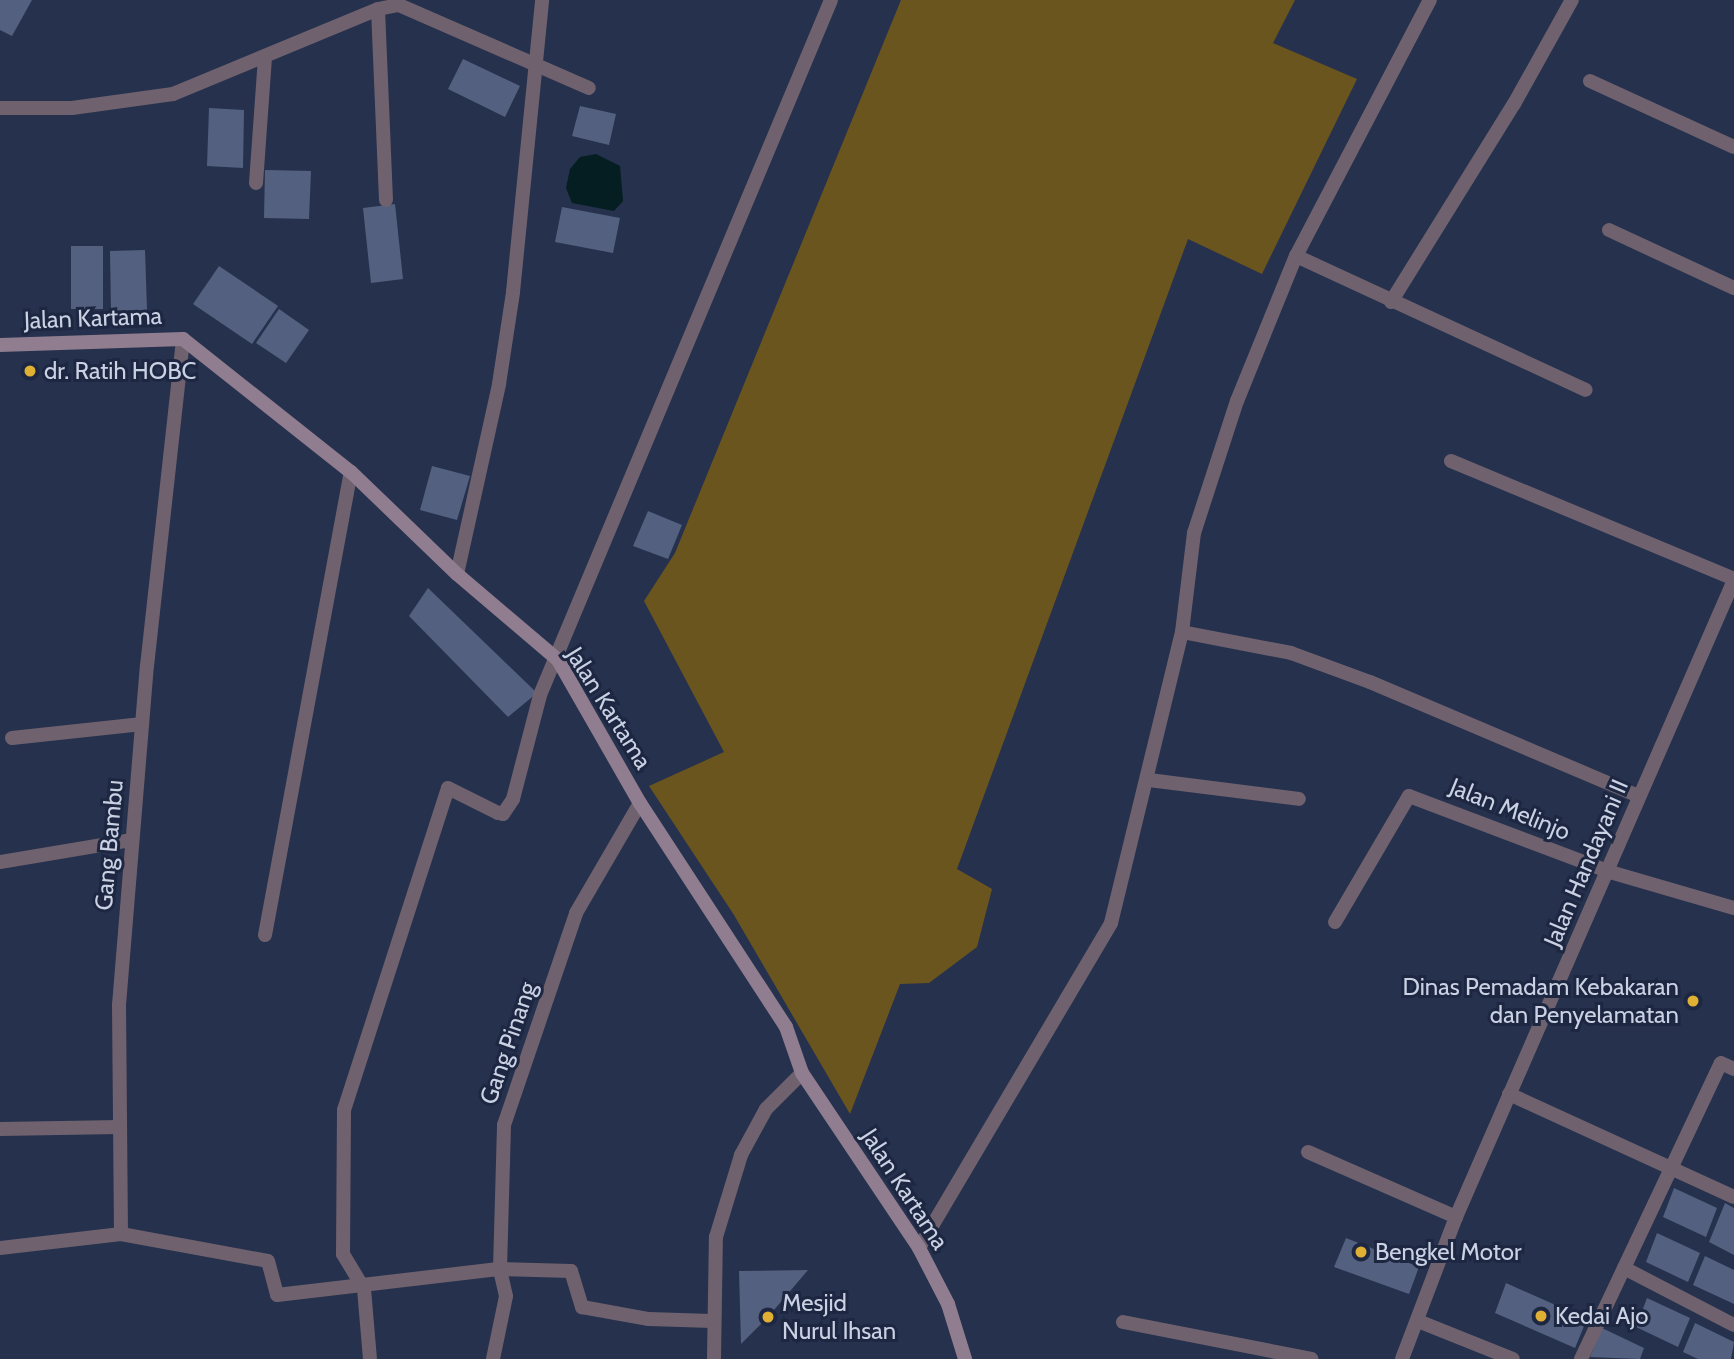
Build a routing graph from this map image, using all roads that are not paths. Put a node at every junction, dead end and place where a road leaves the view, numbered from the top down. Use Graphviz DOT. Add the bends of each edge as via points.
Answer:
graph roads {
  1 [pos="542,0"];
  2 [pos="831,0"];
  3 [pos="1430,0"];
  4 [pos="1572,0"];
  5 [pos="378,9"];
  6 [pos="265,56"];
  7 [pos="539,67"];
  8 [pos="1590,81"];
  9 [pos="589,88"];
  10 [pos="0,108"];
  11 [pos="1734,147"];
  12 [pos="256,183"];
  13 [pos="386,200"];
  14 [pos="1609,230"];
  15 [pos="1296,257"];
  16 [pos="1734,288"];
  17 [pos="1391,302"];
  18 [pos="183,339"];
  19 [pos="0,345"];
  20 [pos="1586,390"];
  21 [pos="1451,461"];
  22 [pos="351,472"];
  23 [pos="457,574"];
  24 [pos="1734,580"];
  25 [pos="1182,632"];
  26 [pos="558,660"];
  27 [pos="142,724"];
  28 [pos="12,738"];
  29 [pos="1149,780"];
  30 [pos="1639,796"];
  31 [pos="1299,799"];
  32 [pos="640,803"];
  33 [pos="132,840"];
  34 [pos="0,862"];
  35 [pos="1610,872"];
  36 [pos="1734,908"];
  37 [pos="1335,922"];
  38 [pos="265,934"];
  39 [pos="1734,1069"];
  40 [pos="802,1073"];
  41 [pos="1509,1094"];
  42 [pos="120,1127"];
  43 [pos="0,1129"];
  44 [pos="1308,1152"];
  45 [pos="1671,1168"];
  46 [pos="1734,1197"];
  47 [pos="1456,1217"];
  48 [pos="121,1234"];
  49 [pos="0,1248"];
  50 [pos="919,1248"];
  51 [pos="1624,1268"];
  52 [pos="500,1269"];
  53 [pos="364,1289"];
  54 [pos="712,1321"];
  55 [pos="1418,1321"];
  56 [pos="1123,1322"];
  57 [pos="1734,1325"];
  58 [pos="370,1359"];
  59 [pos="494,1359"];
  60 [pos="714,1359"];
  61 [pos="965,1359"];
  62 [pos="1311,1359"];
  63 [pos="1402,1359"];
  64 [pos="1513,1359"];
  65 [pos="1581,1359"];
  1 -- 7 [label="street"];
  2 -- 26 [label="street" via="636,462"];
  3 -- 15 [label="street"];
  4 -- 17 [label="street" via="1514,104"];
  5 -- 6 [label="street"];
  5 -- 7 [label="street" via="408,7"];
  5 -- 13 [label="street"];
  6 -- 10 [label="street" via="173,94 72,108"];
  6 -- 12 [label="street"];
  7 -- 9 [label="street"];
  7 -- 23 [label="street" via="499,384"];
  8 -- 11 [label="street"];
  14 -- 16 [label="street"];
  15 -- 17 [label="street"];
  15 -- 25 [label="street" via="1237,401 1194,533"];
  17 -- 20 [label="street"];
  18 -- 19 [label="main road, Jalan Kartama"];
  18 -- 22 [label="main road, Jalan Kartama"];
  18 -- 27 [label="street, Gang Bambu"];
  21 -- 24 [label="street"];
  22 -- 23 [label="main road, Jalan Kartama"];
  22 -- 38 [label="street"];
  23 -- 26 [label="main road, Jalan Kartama"];
  24 -- 30 [label="street, Jalan Handayani II"];
  25 -- 29 [label="street"];
  25 -- 30 [label="street" via="1303,657"];
  26 -- 32 [label="main road, Jalan Kartama"];
  26 -- 53 [label="street" via="540,695 513,799 503,814 448,788 344,1110 343,1254"];
  27 -- 28 [label="street"];
  27 -- 33 [label="street, Gang Bambu"];
  29 -- 31 [label="street"];
  29 -- 50 [label="street" via="1111,923"];
  30 -- 35 [label="street, Jalan Handayani II"];
  32 -- 40 [label="main road, Jalan Kartama" via="786,1027"];
  32 -- 52 [label="street, Gang Pinang" via="576,913 511,1099 504,1125"];
  33 -- 34 [label="street"];
  33 -- 42 [label="street, Gang Bambu" via="119,1005"];
  35 -- 36 [label="street, Jalan Melinjo"];
  35 -- 37 [label="street, Jalan Melinjo" via="1409,796"];
  35 -- 41 [label="street, Jalan Handayani II"];
  39 -- 45 [label="street" via="1721,1063"];
  40 -- 50 [label="main road, Jalan Kartama"];
  40 -- 54 [label="street" via="766,1109 741,1154 716,1237"];
  41 -- 45 [label="street"];
  41 -- 47 [label="street, Jalan Handayani II"];
  42 -- 43 [label="street"];
  42 -- 48 [label="street, Gang Bambu"];
  44 -- 47 [label="street"];
  45 -- 46 [label="street"];
  45 -- 51 [label="street"];
  47 -- 55 [label="street, Jalan Handayani II"];
  48 -- 49 [label="street"];
  48 -- 53 [label="street" via="268,1261 277,1296"];
  50 -- 61 [label="main road, Jalan Kartama" via="948,1304"];
  51 -- 57 [label="street"];
  51 -- 65 [label="street"];
  52 -- 53 [label="street"];
  52 -- 54 [label="street" via="571,1271 582,1307 649,1320"];
  52 -- 59 [label="street, Gang Pinang" via="506,1296"];
  53 -- 58 [label="street"];
  54 -- 60 [label="street"];
  55 -- 63 [label="street, Jalan Handayani II"];
  55 -- 64 [label="street"];
  56 -- 62 [label="street"];
}
